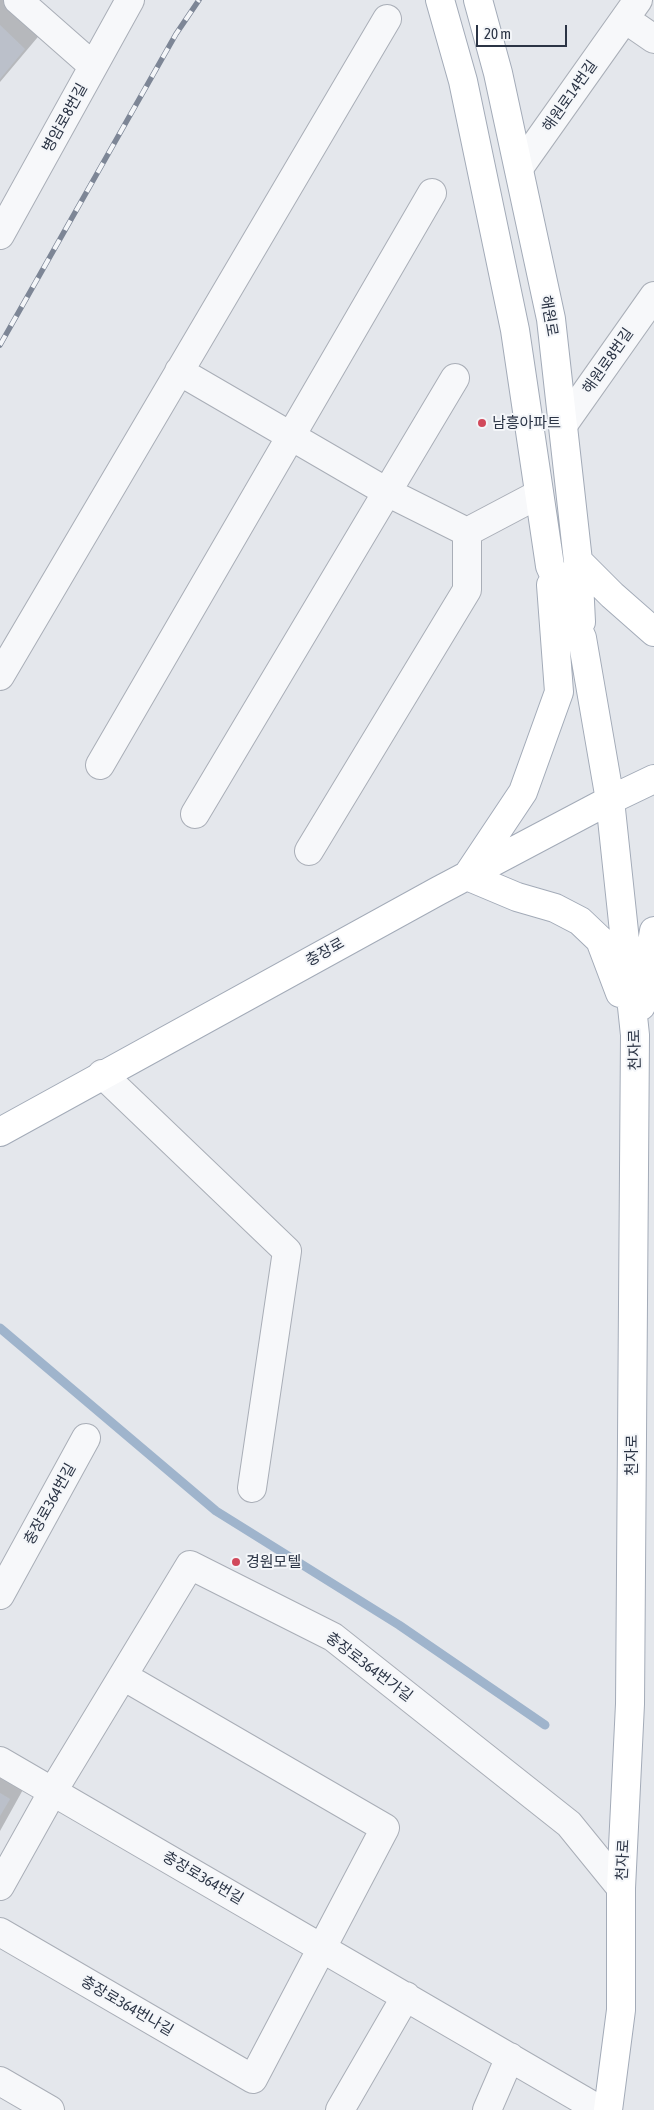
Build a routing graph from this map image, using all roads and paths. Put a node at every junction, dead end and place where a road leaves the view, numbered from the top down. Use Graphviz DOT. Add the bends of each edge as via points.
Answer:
graph roads {
  1 [pos="18,0"];
  2 [pos="130,0"];
  3 [pos="440,0"];
  4 [pos="478,0"];
  5 [pos="632,9"];
  6 [pos="387,19"];
  7 [pos="654,39"];
  8 [pos="93,66"];
  9 [pos="519,168"];
  10 [pos="432,193"];
  11 [pos="0,236"];
  12 [pos="654,296"];
  13 [pos="179,372"];
  14 [pos="455,378"];
  15 [pos="563,426"];
  16 [pos="290,437"];
  17 [pos="388,492"];
  18 [pos="539,494"];
  19 [pos="467,532"];
  20 [pos="578,561"];
  21 [pos="550,566"];
  22 [pos="654,632"];
  23 [pos="582,638"];
  24 [pos="0,676"];
  25 [pos="100,765"];
  26 [pos="654,779"];
  27 [pos="610,800"];
  28 [pos="195,814"];
  29 [pos="309,852"];
  30 [pos="468,876"];
  31 [pos="654,931"];
  32 [pos="636,1035"];
  33 [pos="102,1074"];
  34 [pos="0,1132"];
  35 [pos="86,1438"];
  36 [pos="252,1488"];
  37 [pos="0,1595"];
  38 [pos="123,1676"];
  39 [pos="0,1761"];
  40 [pos="53,1791"];
  41 [pos="0,1886"];
  42 [pos="621,1888"];
  43 [pos="0,1932"];
  44 [pos="324,1948"];
  45 [pos="406,1996"];
  46 [pos="510,2057"];
  47 [pos="0,2081"];
  48 [pos="50,2110"];
  49 [pos="340,2110"];
  50 [pos="487,2110"];
  51 [pos="600,2110"];
  52 [pos="608,2110"];
  1 -- 8 [label="street"];
  2 -- 8 [label="street, 병암로8번길"];
  3 -- 18 [label="main road" via="463,81 515,330"];
  4 -- 9 [label="main road, 해원로"];
  5 -- 7 [label="street"];
  5 -- 9 [label="street, 해원로14번길"];
  6 -- 13 [label="street"];
  8 -- 11 [label="street, 병암로8번길"];
  9 -- 15 [label="main road, 해원로" via="551,319"];
  10 -- 16 [label="street"];
  12 -- 15 [label="street, 해원로8번길"];
  13 -- 16 [label="street"];
  13 -- 24 [label="street"];
  14 -- 17 [label="street"];
  15 -- 20 [label="main road, 해원로"];
  16 -- 17 [label="street"];
  16 -- 25 [label="street"];
  17 -- 19 [label="street"];
  17 -- 28 [label="street"];
  18 -- 19 [label="street"];
  18 -- 21 [label="main road"];
  19 -- 29 [label="street" via="467,590"];
  20 -- 22 [label="main road"];
  20 -- 23 [label="main road, 해원로"];
  21 -- 23 [label="main road"];
  21 -- 30 [label="main road" via="559,692 523,792"];
  23 -- 27 [label="main road, 천자로"];
  26 -- 27 [label="main road, 충장로"];
  27 -- 30 [label="main road, 충장로"];
  27 -- 32 [label="main road, 천자로"];
  30 -- 32 [label="main road" via="517,897 555,908 600,940"];
  30 -- 33 [label="main road, 충장로"];
  31 -- 32 [label="main road"];
  32 -- 42 [label="main road, 천자로" via="630,1704"];
  33 -- 34 [label="main road, 충장로"];
  33 -- 36 [label="street" via="286,1251"];
  35 -- 37 [label="street, 충장로364번길"];
  38 -- 40 [label="street, 충장로364번가길"];
  38 -- 42 [label="street, 충장로364번가길" via="190,1564 333,1637 569,1824"];
  38 -- 44 [label="street" via="385,1828"];
  39 -- 40 [label="street, 충장로364번길"];
  40 -- 41 [label="street"];
  40 -- 44 [label="street, 충장로364번길"];
  42 -- 52 [label="main road, 천자로" via="621,2010"];
  43 -- 44 [label="street, 충장로364번나길" via="253,2079"];
  44 -- 45 [label="street, 충장로364번길"];
  45 -- 46 [label="street, 충장로364번길"];
  45 -- 49 [label="street"];
  46 -- 50 [label="street"];
  46 -- 51 [label="street, 충장로364번길"];
  47 -- 48 [label="street"];
}
